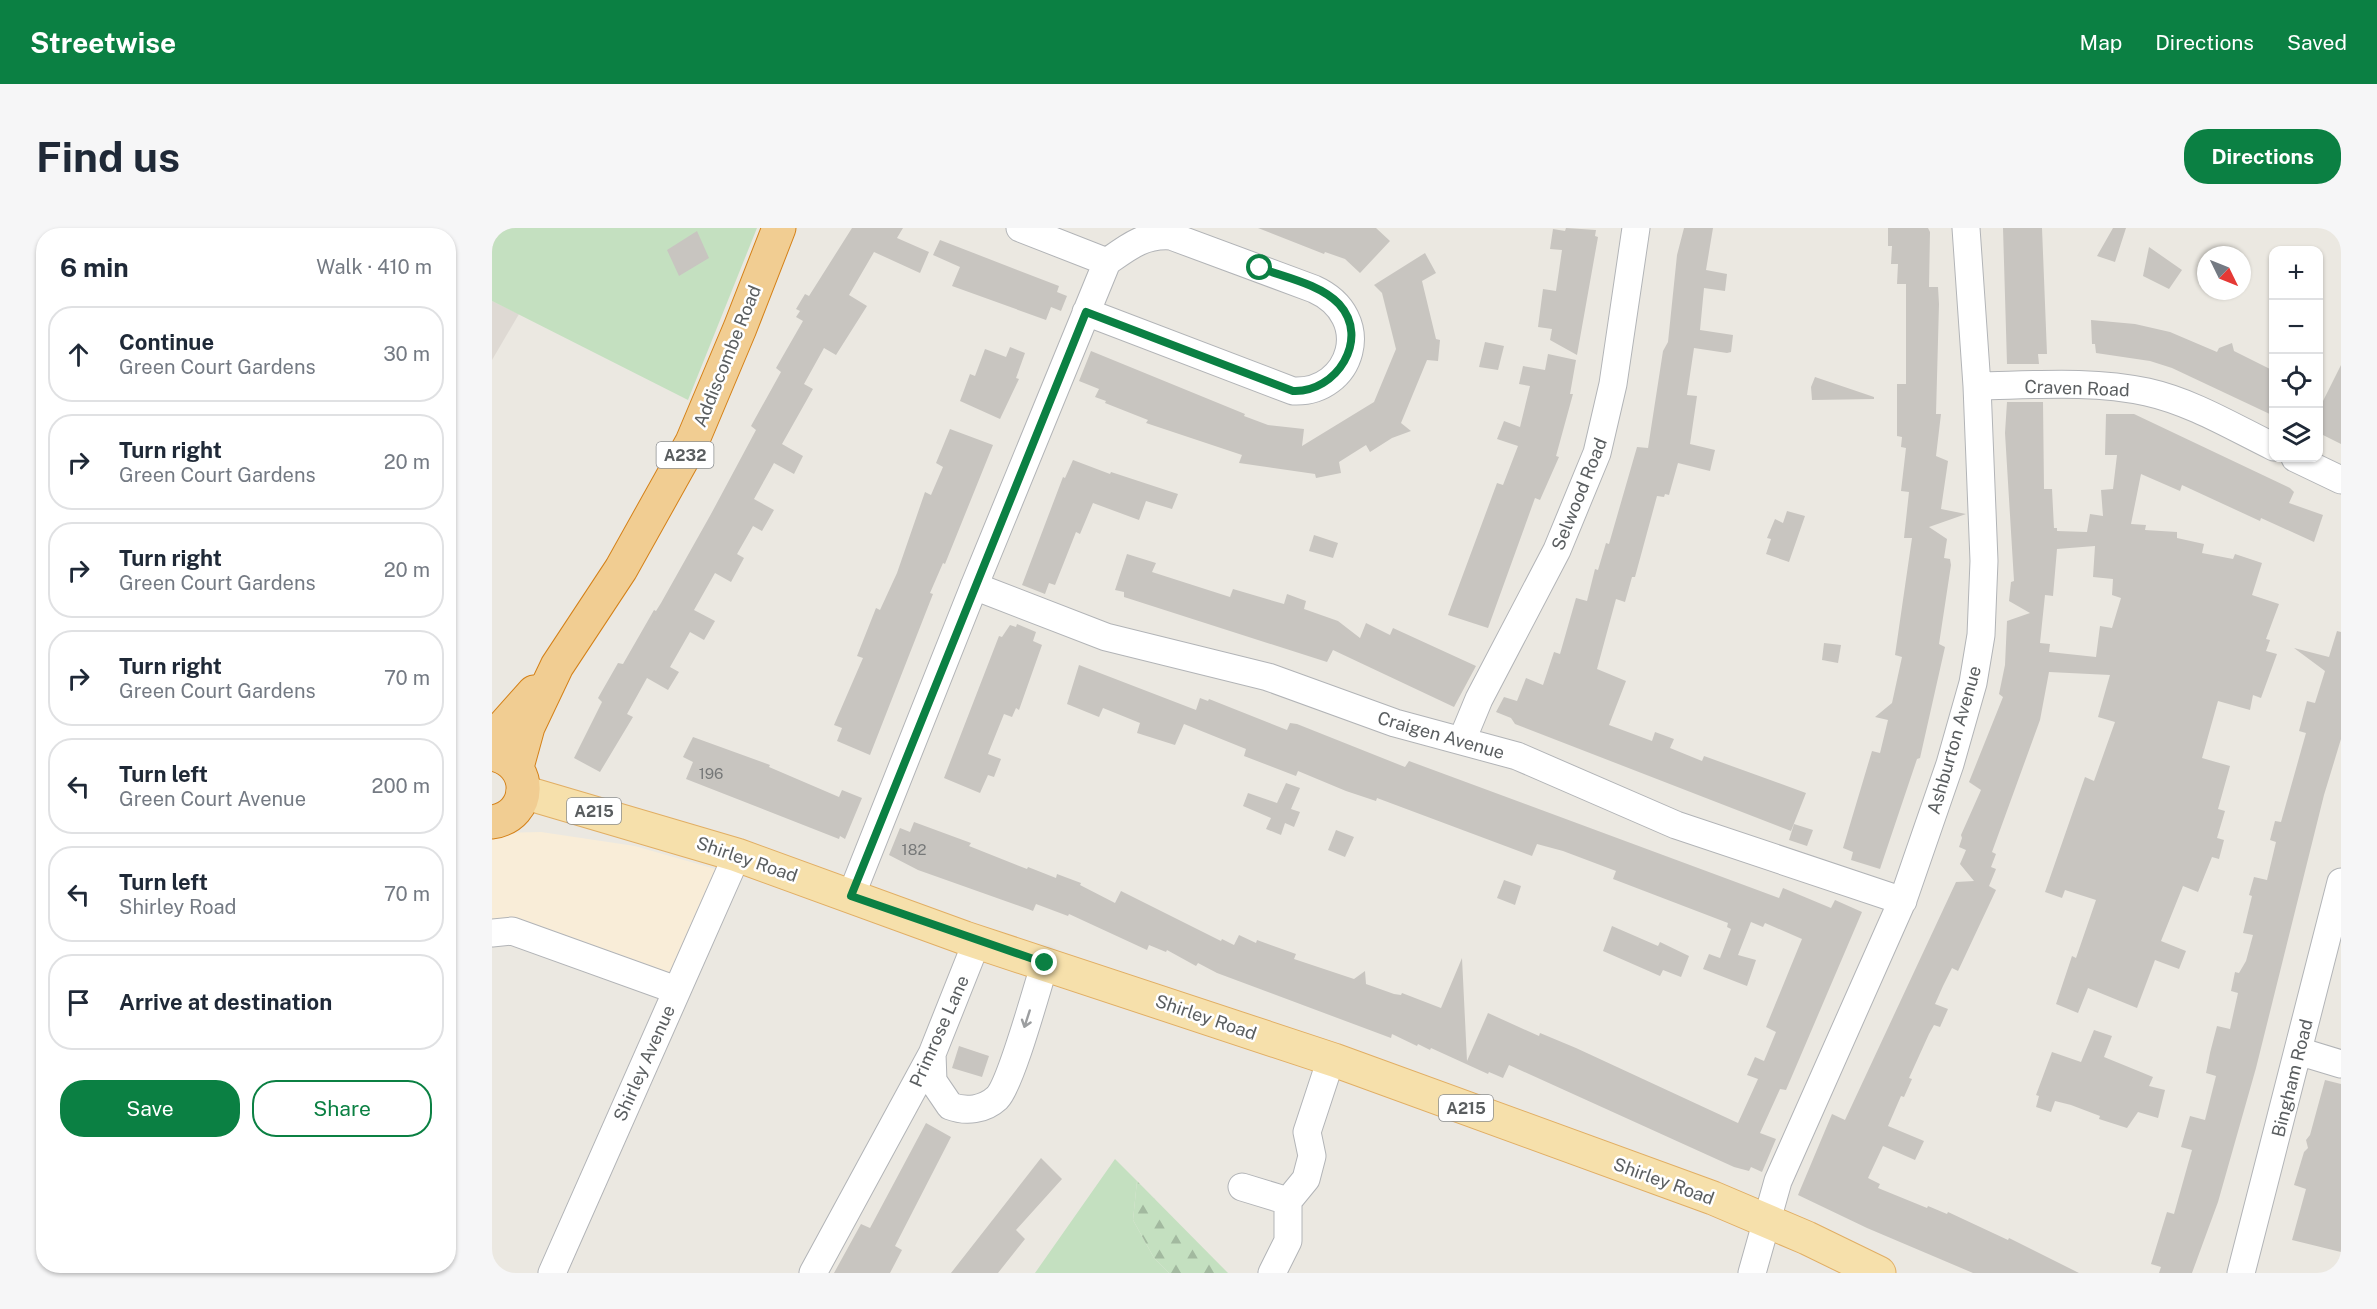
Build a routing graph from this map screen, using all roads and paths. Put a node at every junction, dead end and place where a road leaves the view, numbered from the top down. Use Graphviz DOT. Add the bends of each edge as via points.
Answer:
graph roads {
  1 [pos="778,228"];
  2 [pos="1020,228"];
  3 [pos="1636,228"];
  4 [pos="1966,228"];
  5 [pos="1107,262"];
  6 [pos="1086,312"];
  7 [pos="1977,386"];
  8 [pos="2269,445"];
  9 [pos="2303,462"];
  10 [pos="2341,480"];
  11 [pos="974,586"];
  12 [pos="557,666"];
  13 [pos="492,739"];
  14 [pos="1462,740"];
  15 [pos="511,771"];
  16 [pos="492,822"];
  17 [pos="737,855"];
  18 [pos="2341,882"];
  19 [pos="851,896"];
  20 [pos="1903,901"];
  21 [pos="492,933"];
  22 [pos="977,941"];
  23 [pos="1045,963"];
  24 [pos="676,990"];
  25 [pos="2298,1052"];
  26 [pos="933,1054"];
  27 [pos="1330,1059"];
  28 [pos="2341,1064"];
  29 [pos="950,1106"];
  30 [pos="897,1119"];
  31 [pos="1242,1187"];
  32 [pos="1288,1201"];
  33 [pos="1766,1219"];
  34 [pos="552,1273"];
  35 [pos="813,1273"];
  36 [pos="1272,1273"];
  37 [pos="1752,1273"];
  38 [pos="1879,1273"];
  39 [pos="2241,1273"];
  1 -- 12 [label="highway, Addiscombe Road / A232" via="692,442 621,569"];
  2 -- 5 [label="street"];
  3 -- 14 [label="street, Selwood Road" via="1610,403 1597,453 1557,550 1479,699"];
  4 -- 7 [label="street, Ashburton Avenue"];
  5 -- 6 [label="street"];
  5 -- 6 [label="street" via="1142,238 1171,236 1296,282 1324,293 1341,306 1350,325 1348,356 1325,383 1293,391"];
  6 -- 11 [label="street"];
  7 -- 8 [label="street, Craven Road" via="2109,386 2149,392 2193,407"];
  7 -- 20 [label="street, Ashburton Avenue" via="1984,572 1979,653 1961,729"];
  9 -- 10 [label="street"];
  11 -- 14 [label="street, Craigen Avenue" via="1106,637 1268,677 1395,723"];
  11 -- 19 [label="street"];
  12 -- 13 [label="highway, Addiscombe Road / A232"];
  12 -- 15 [label="highway, Addiscombe Road / A232"];
  14 -- 20 [label="street, Craigen Avenue" via="1539,765 1682,827"];
  15 -- 16 [label="highway, Addiscombe Road" via="515,810"];
  15 -- 17 [label="main road, Shirley Road / A215"];
  17 -- 19 [label="main road, Shirley Road / A215"];
  17 -- 24 [label="street, Shirley Avenue"];
  18 -- 25 [label="street, Bingham Road"];
  19 -- 22 [label="main road, Shirley Road / A215"];
  20 -- 33 [label="street, Ashburton Avenue" via="1778,1181"];
  21 -- 24 [label="street" via="512,931"];
  22 -- 23 [label="main road, Shirley Road / A215"];
  22 -- 26 [label="street, Primrose Lane"];
  23 -- 27 [label="main road, Shirley Road / A215"];
  23 -- 29 [label="street, Primrose Lane, one-way" via="1003,1091 984,1106 967,1110"];
  24 -- 34 [label="street, Shirley Avenue"];
  25 -- 28 [label="street"];
  25 -- 39 [label="street, Bingham Road"];
  26 -- 29 [label="street" via="933,1081"];
  26 -- 30 [label="street, Primrose Lane"];
  27 -- 32 [label="street" via="1307,1132 1312,1156 1306,1179"];
  27 -- 33 [label="main road, Shirley Road / A215"];
  29 -- 30 [label="street, Primrose Lane" via="923,1105"];
  30 -- 35 [label="street, Primrose Lane"];
  31 -- 32 [label="street"];
  32 -- 36 [label="street" via="1288,1241"];
  33 -- 37 [label="street, Ashburton Avenue"];
  33 -- 38 [label="main road, Shirley Road / A215"];
}
